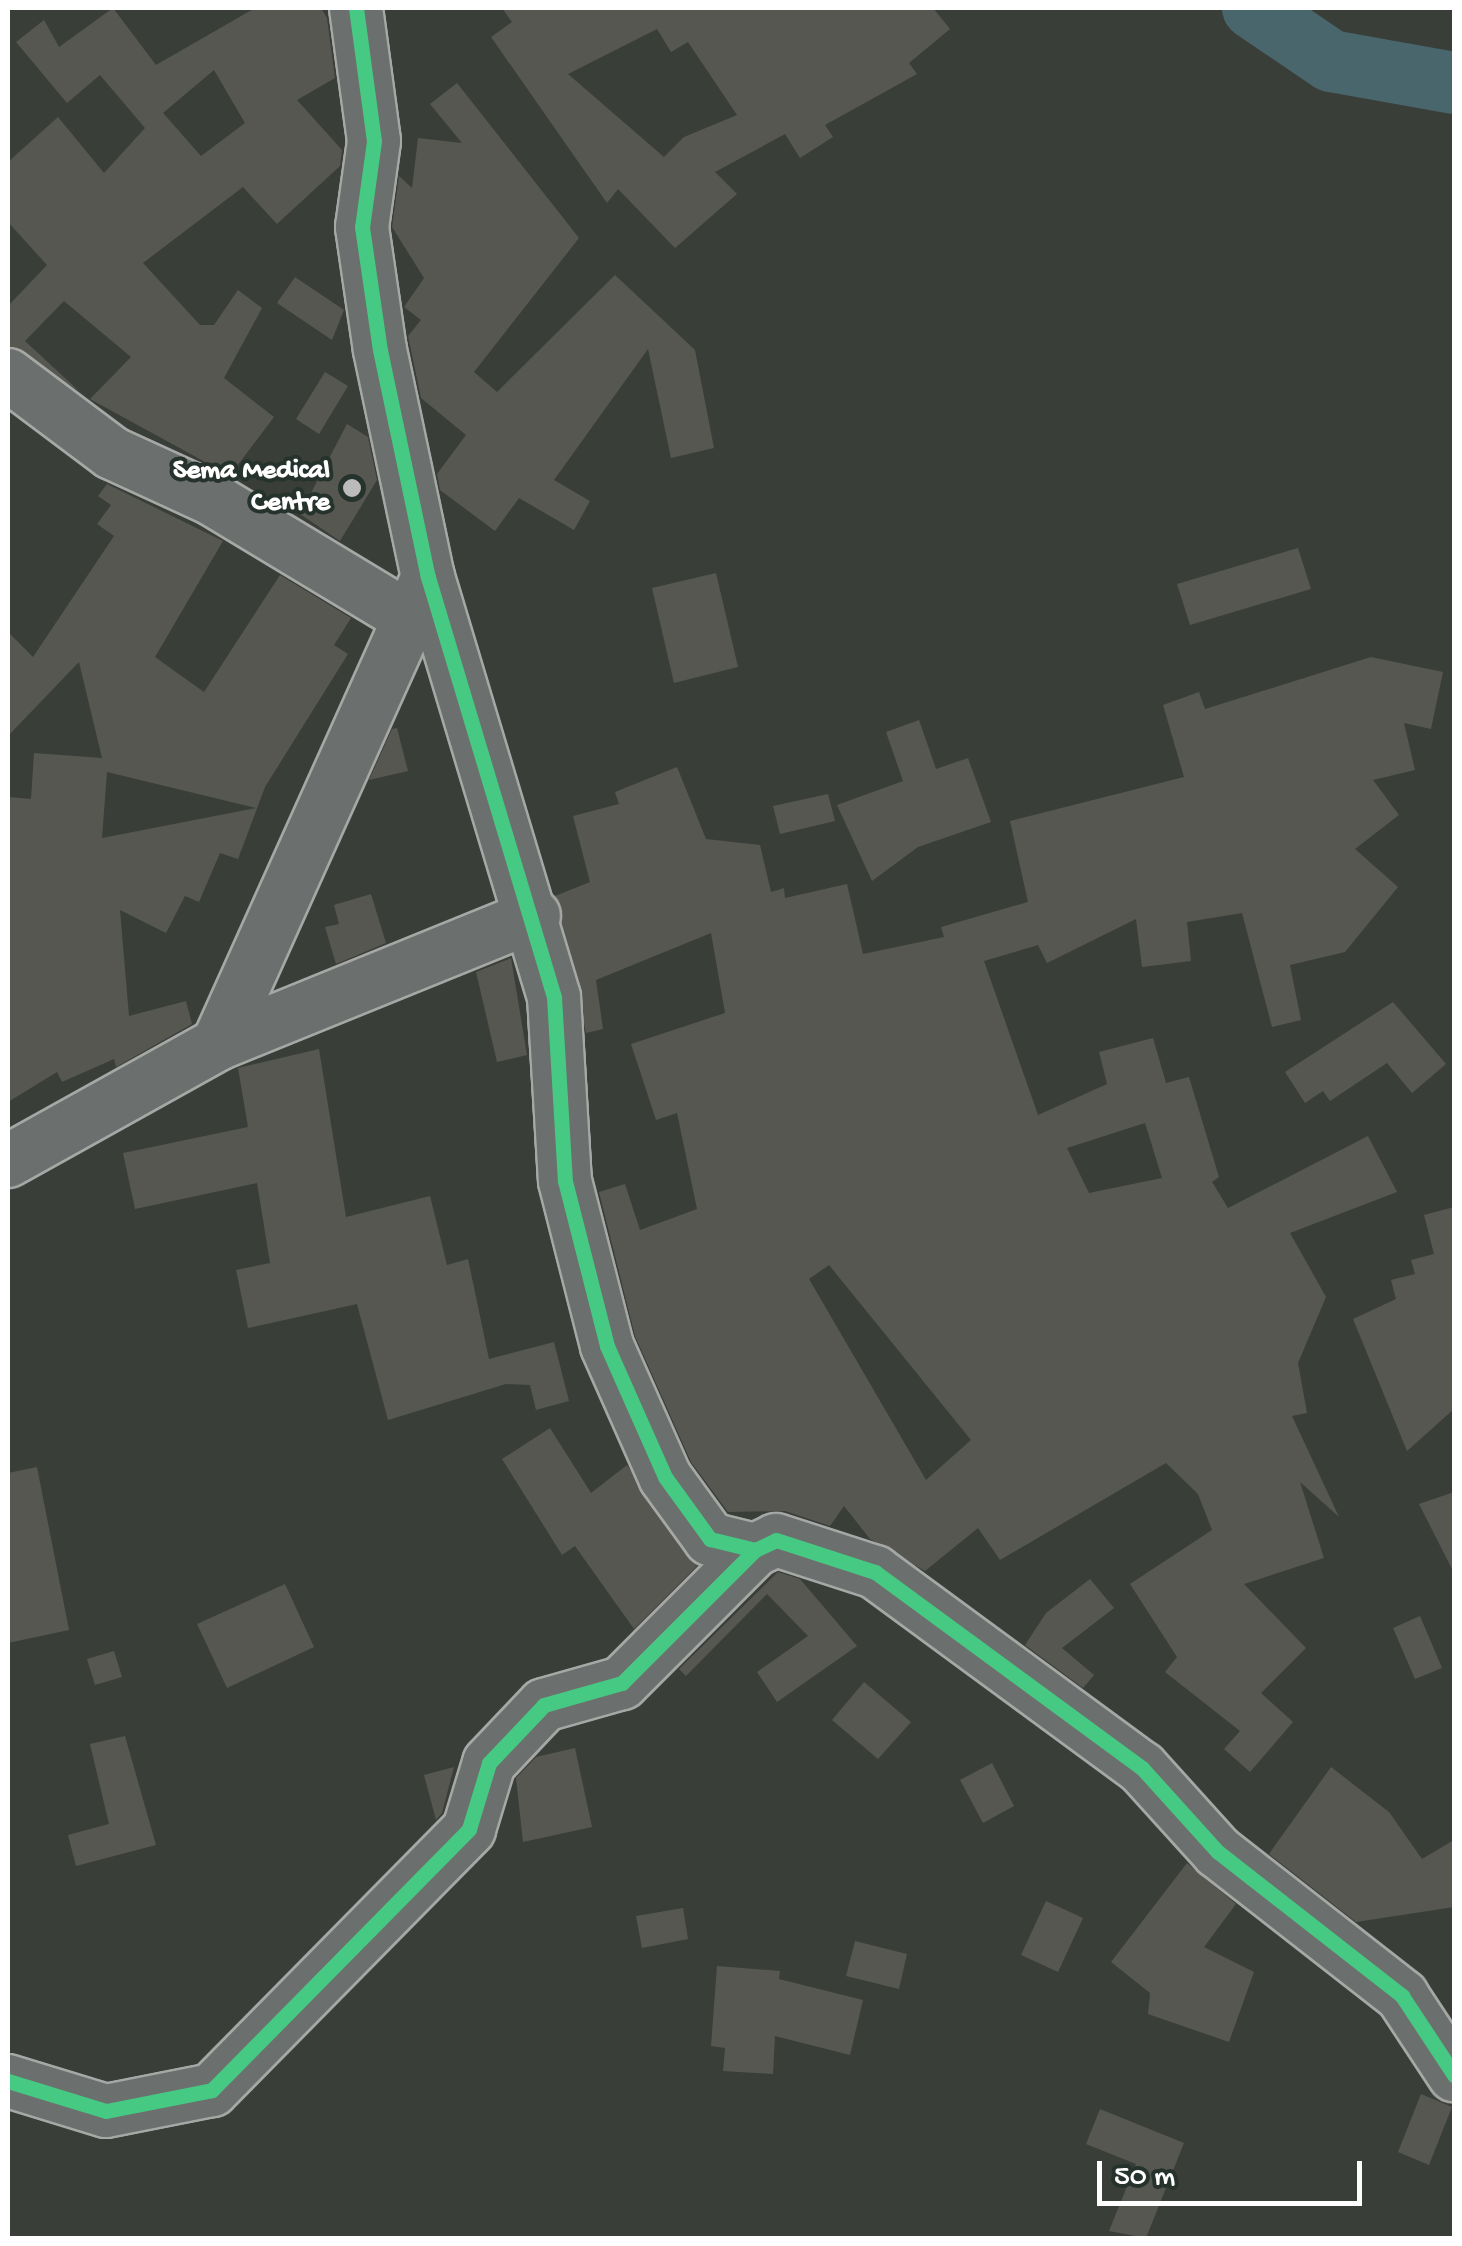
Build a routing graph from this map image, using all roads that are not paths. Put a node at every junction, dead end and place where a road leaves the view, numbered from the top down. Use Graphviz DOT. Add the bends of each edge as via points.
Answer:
graph roads {
  1 [pos="356,8"];
  2 [pos="8,375"];
  3 [pos="416,596"];
  4 [pos="534,916"];
  5 [pos="218,1044"];
  6 [pos="8,1161"];
  7 [pos="755,1550"];
  8 [pos="1454,2075"];
  9 [pos="8,2081"];
  1 -- 3 [label="street" via="374,141 362,227"];
  2 -- 3 [label="street" via="112,453"];
  3 -- 4 [label="street"];
  3 -- 5 [label="street"];
  4 -- 5 [label="street"];
  4 -- 7 [label="street" via="554,997 565,1181 608,1346 676,1492 710,1538"];
  5 -- 6 [label="street"];
  7 -- 8 [label="street" via="776,1540 875,1572 1076,1718 1142,1768 1218,1852 1364,1959"];
  7 -- 9 [label="street" via="622,1683 544,1705 488,1763 469,1830 212,2090 106,2111"];
}
